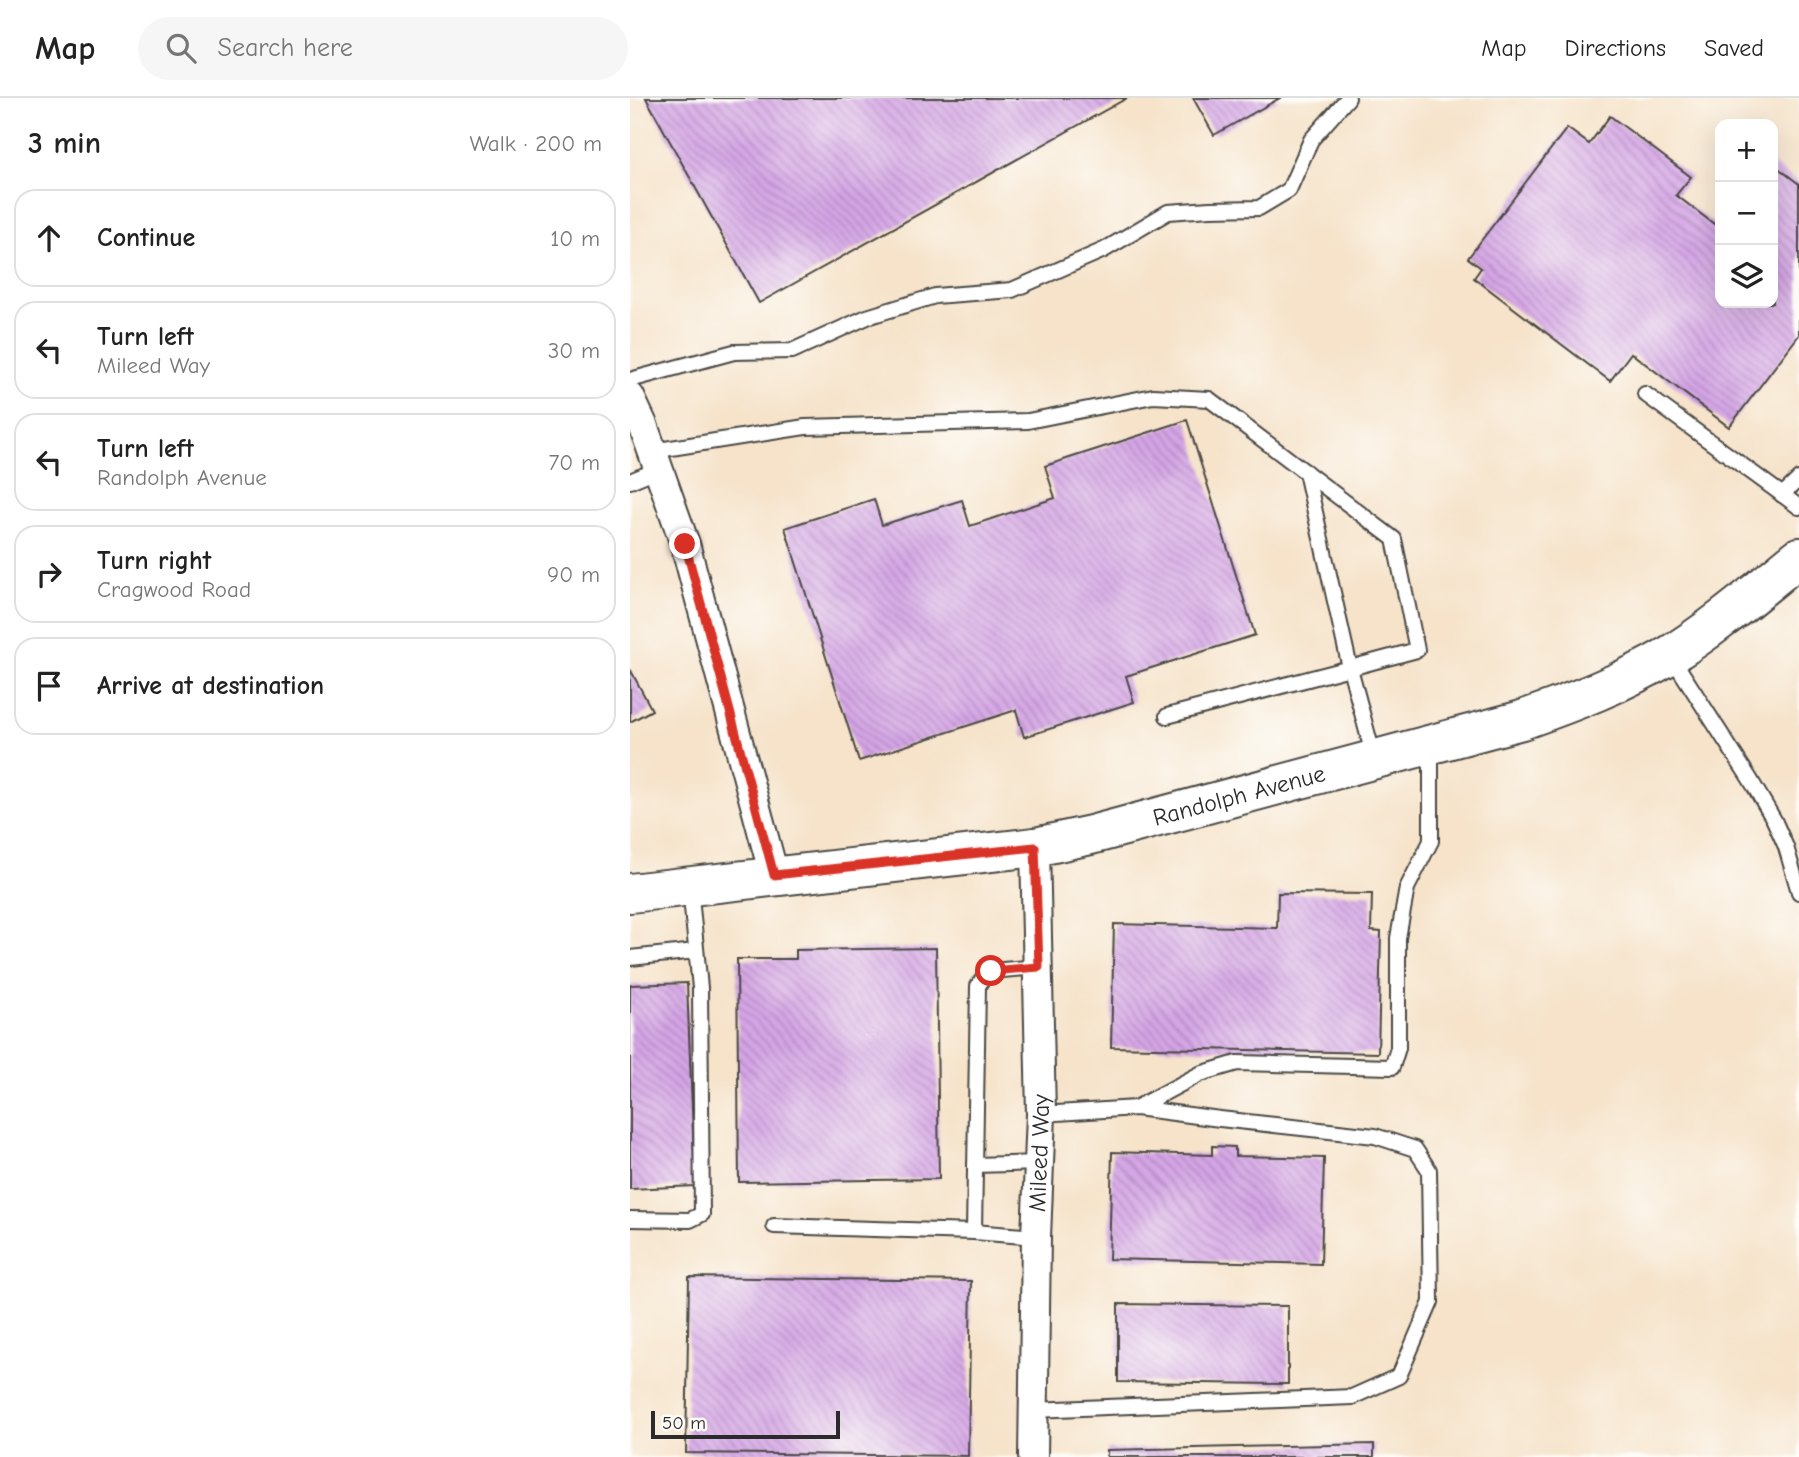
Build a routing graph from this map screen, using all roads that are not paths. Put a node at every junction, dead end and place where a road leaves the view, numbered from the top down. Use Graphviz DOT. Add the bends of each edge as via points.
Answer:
graph roads {
  1 [pos="1348,98"];
  2 [pos="630,380"];
  3 [pos="1645,394"];
  4 [pos="630,397"];
  5 [pos="655,460"];
  6 [pos="1306,472"];
  7 [pos="1799,479"];
  8 [pos="630,481"];
  9 [pos="1782,495"];
  10 [pos="1799,507"];
  11 [pos="1799,557"];
  12 [pos="1671,655"];
  13 [pos="1350,668"];
  14 [pos="1167,716"];
  15 [pos="1431,744"];
  16 [pos="1374,758"];
  17 [pos="1035,847"];
  18 [pos="774,875"];
  19 [pos="690,886"];
  20 [pos="630,892"];
  21 [pos="1799,892"];
  22 [pos="696,951"];
  23 [pos="630,958"];
  24 [pos="1039,967"];
  25 [pos="1136,1108"];
  26 [pos="1041,1114"];
  27 [pos="1038,1163"];
  28 [pos="975,1165"];
  29 [pos="630,1219"];
  30 [pos="774,1226"];
  31 [pos="974,1232"];
  32 [pos="1036,1237"];
  33 [pos="1033,1410"];
  34 [pos="1032,1457"];
  1 -- 2 [label="lane" via="1311,140 1289,190 1259,208 1168,212 1104,250 1012,290 934,296 867,317 792,351 734,352"];
  3 -- 9 [label="lane"];
  4 -- 5 [label="street"];
  5 -- 6 [label="lane" via="805,428 1028,421 1153,396 1209,399"];
  5 -- 8 [label="lane"];
  5 -- 18 [label="street" via="685,544"];
  6 -- 13 [label="lane"];
  6 -- 13 [label="lane" via="1394,539 1417,650"];
  7 -- 9 [label="lane"];
  9 -- 10 [label="lane"];
  11 -- 12 [label="main road, Randolph Avenue"];
  12 -- 15 [label="main road, Randolph Avenue" via="1572,702"];
  12 -- 21 [label="lane" via="1774,820"];
  13 -- 14 [label="lane"];
  13 -- 16 [label="lane"];
  15 -- 16 [label="main road, Randolph Avenue"];
  15 -- 25 [label="lane" via="1431,841 1407,888 1398,938 1398,1048 1392,1067 1237,1063 1200,1074"];
  16 -- 17 [label="main road, Randolph Avenue"];
  17 -- 18 [label="main road, Randolph Avenue"];
  17 -- 24 [label="street, Mileed Way"];
  18 -- 19 [label="main road, Randolph Avenue"];
  19 -- 20 [label="main road, Randolph Avenue"];
  19 -- 22 [label="lane"];
  22 -- 23 [label="lane"];
  22 -- 29 [label="lane" via="702,1214 690,1220"];
  24 -- 26 [label="street, Mileed Way"];
  24 -- 28 [label="lane" via="991,971 978,986"];
  25 -- 26 [label="lane"];
  25 -- 33 [label="lane" via="1375,1136 1415,1149 1429,1170 1431,1302 1399,1376 1352,1397"];
  26 -- 27 [label="street, Mileed Way"];
  27 -- 28 [label="lane"];
  27 -- 32 [label="street, Mileed Way"];
  28 -- 31 [label="lane"];
  30 -- 31 [label="lane"];
  31 -- 32 [label="lane"];
  32 -- 33 [label="street, Mileed Way"];
  33 -- 34 [label="street, Mileed Way"];
}
